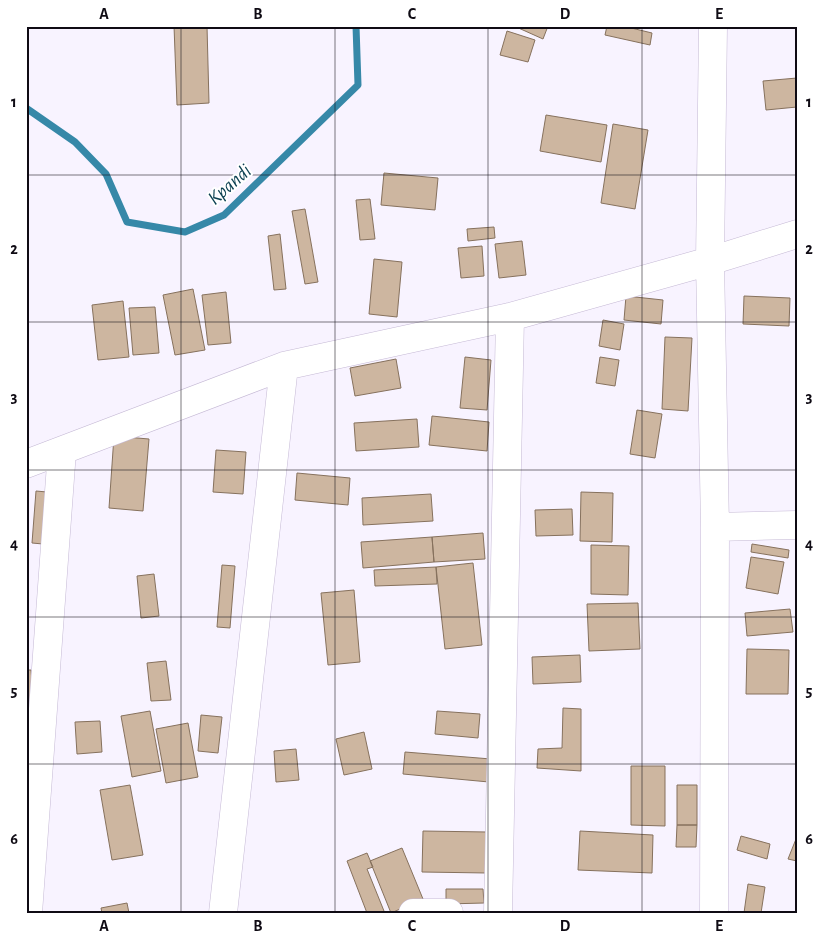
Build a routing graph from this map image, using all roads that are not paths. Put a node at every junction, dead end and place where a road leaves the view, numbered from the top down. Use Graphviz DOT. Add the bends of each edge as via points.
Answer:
graph roads {
  1 [pos="713,26"];
  2 [pos="797,234"];
  3 [pos="710,261"];
  4 [pos="510,317"];
  5 [pos="284,366"];
  6 [pos="62,451"];
  7 [pos="26,464"];
  8 [pos="797,525"];
  9 [pos="715,527"];
  10 [pos="28,913"];
  11 [pos="223,913"];
  12 [pos="413,913"];
  13 [pos="449,913"];
  14 [pos="498,913"];
  15 [pos="714,913"];
  1 -- 3 [label="street"];
  2 -- 3 [label="street"];
  3 -- 4 [label="street"];
  3 -- 9 [label="street"];
  4 -- 5 [label="street"];
  4 -- 14 [label="street"];
  5 -- 6 [label="street"];
  5 -- 11 [label="street"];
  6 -- 7 [label="street"];
  6 -- 10 [label="street"];
  8 -- 9 [label="street"];
  9 -- 15 [label="street"];
  12 -- 13 [label="street"];
}
